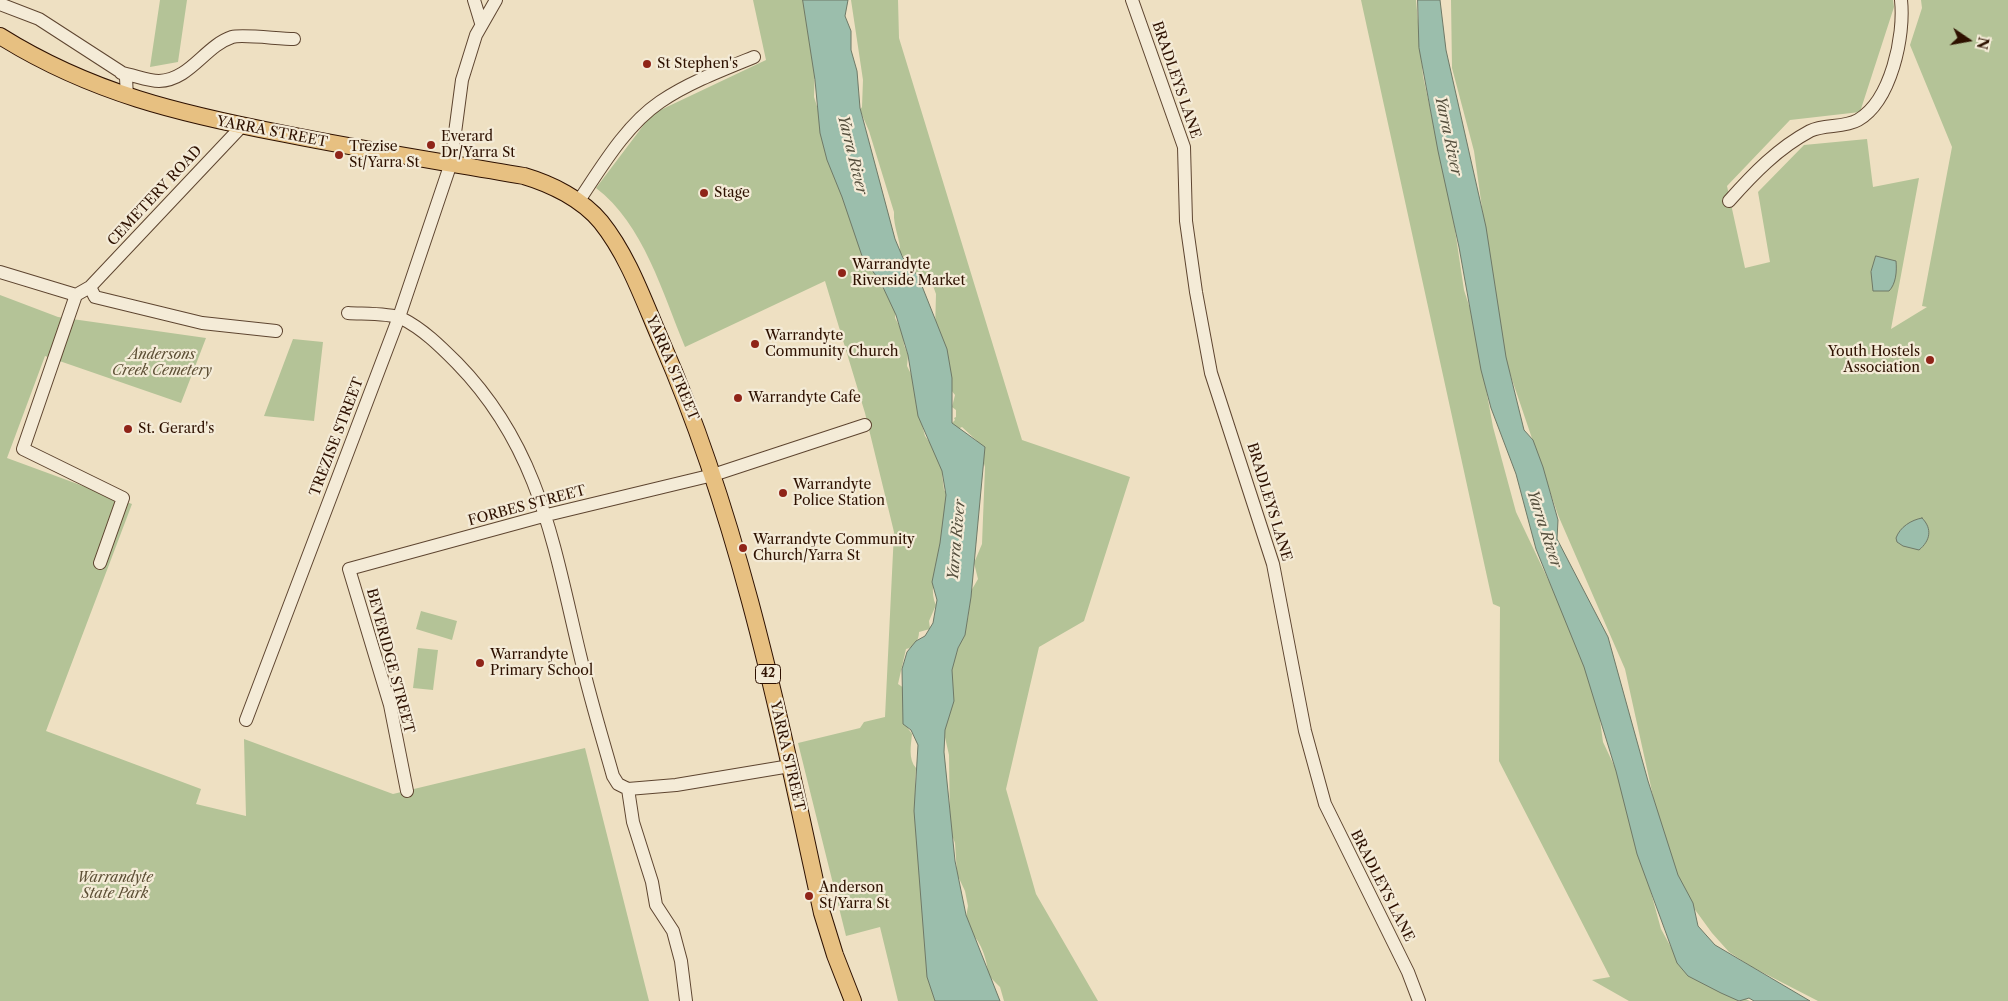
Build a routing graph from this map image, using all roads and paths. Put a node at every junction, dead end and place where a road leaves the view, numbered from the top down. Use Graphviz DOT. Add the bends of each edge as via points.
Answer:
graph roads {
  1 [pos="474,0"];
  2 [pos="496,0"];
  3 [pos="1132,0"];
  4 [pos="1901,0"];
  5 [pos="0,4"];
  6 [pos="481,24"];
  7 [pos="0,36"];
  8 [pos="294,39"];
  9 [pos="0,43"];
  10 [pos="28,54"];
  11 [pos="754,57"];
  12 [pos="121,72"];
  13 [pos="109,90"];
  14 [pos="127,97"];
  15 [pos="242,126"];
  16 [pos="452,163"];
  17 [pos="1729,201"];
  18 [pos="578,202"];
  19 [pos="0,272"];
  20 [pos="90,288"];
  21 [pos="76,295"];
  22 [pos="348,313"];
  23 [pos="399,317"];
  24 [pos="276,331"];
  25 [pos="865,425"];
  26 [pos="713,475"];
  27 [pos="536,490"];
  28 [pos="546,515"];
  29 [pos="520,522"];
  30 [pos="100,563"];
  31 [pos="349,569"];
  32 [pos="246,720"];
  33 [pos="790,766"];
  34 [pos="628,789"];
  35 [pos="407,791"];
  36 [pos="686,1001"];
  37 [pos="853,1001"];
  38 [pos="1419,1001"];
  1 -- 6 [label="street"];
  2 -- 6 [label="street, TREZISE STREET"];
  3 -- 38 [label="street, BRADLEYS LANE" via="1184,147 1186,221 1211,373 1273,564 1305,730 1325,804 1408,972"];
  4 -- 17 [label="street" via="1903,15 1895,64 1873,108 1857,121 1812,130 1799,138 1757,169"];
  5 -- 12 [label="street" via="39,19"];
  6 -- 16 [label="street, TREZISE STREET" via="462,80"];
  7 -- 10 [label="main road, YARRA STREET / 42"];
  8 -- 12 [label="street" via="230,38 187,70 163,80"];
  9 -- 10 [label="main road, YARRA STREET / 42"];
  10 -- 13 [label="main road, YARRA STREET / 42"];
  11 -- 18 [label="street" via="660,102 633,128"];
  12 -- 13 [label="street"];
  12 -- 14 [label="street" via="126,78"];
  13 -- 14 [label="main road, YARRA STREET / 42"];
  14 -- 15 [label="main road, YARRA STREET / 42" via="210,121"];
  15 -- 16 [label="main road, YARRA STREET / 42"];
  15 -- 20 [label="street, CEMETERY ROAD"];
  16 -- 18 [label="main road, YARRA STREET / 42" via="544,182"];
  16 -- 23 [label="street, TREZISE STREET"];
  18 -- 26 [label="main road, YARRA STREET / 42" via="599,220 628,266 675,373"];
  19 -- 21 [label="street"];
  20 -- 21 [label="street"];
  20 -- 24 [label="street" via="95,297 202,323"];
  21 -- 30 [label="street" via="23,449 123,498"];
  22 -- 23 [label="street"];
  23 -- 27 [label="street" via="437,343 490,402 516,441"];
  23 -- 32 [label="street, TREZISE STREET"];
  25 -- 26 [label="street, FORBES STREET"];
  26 -- 28 [label="street, FORBES STREET"];
  26 -- 33 [label="main road, YARRA STREET / 42" via="760,639"];
  27 -- 28 [label="street"];
  27 -- 29 [label="street" via="532,510"];
  28 -- 29 [label="street, FORBES STREET"];
  28 -- 34 [label="street" via="613,776 618,784"];
  29 -- 31 [label="street, FORBES STREET"];
  31 -- 35 [label="street, BEVERIDGE STREET" via="390,704"];
  33 -- 34 [label="street" via="704,781"];
  33 -- 37 [label="main road, YARRA STREET / 42" via="822,913"];
  34 -- 36 [label="street" via="633,822 656,905 675,939"];
}
